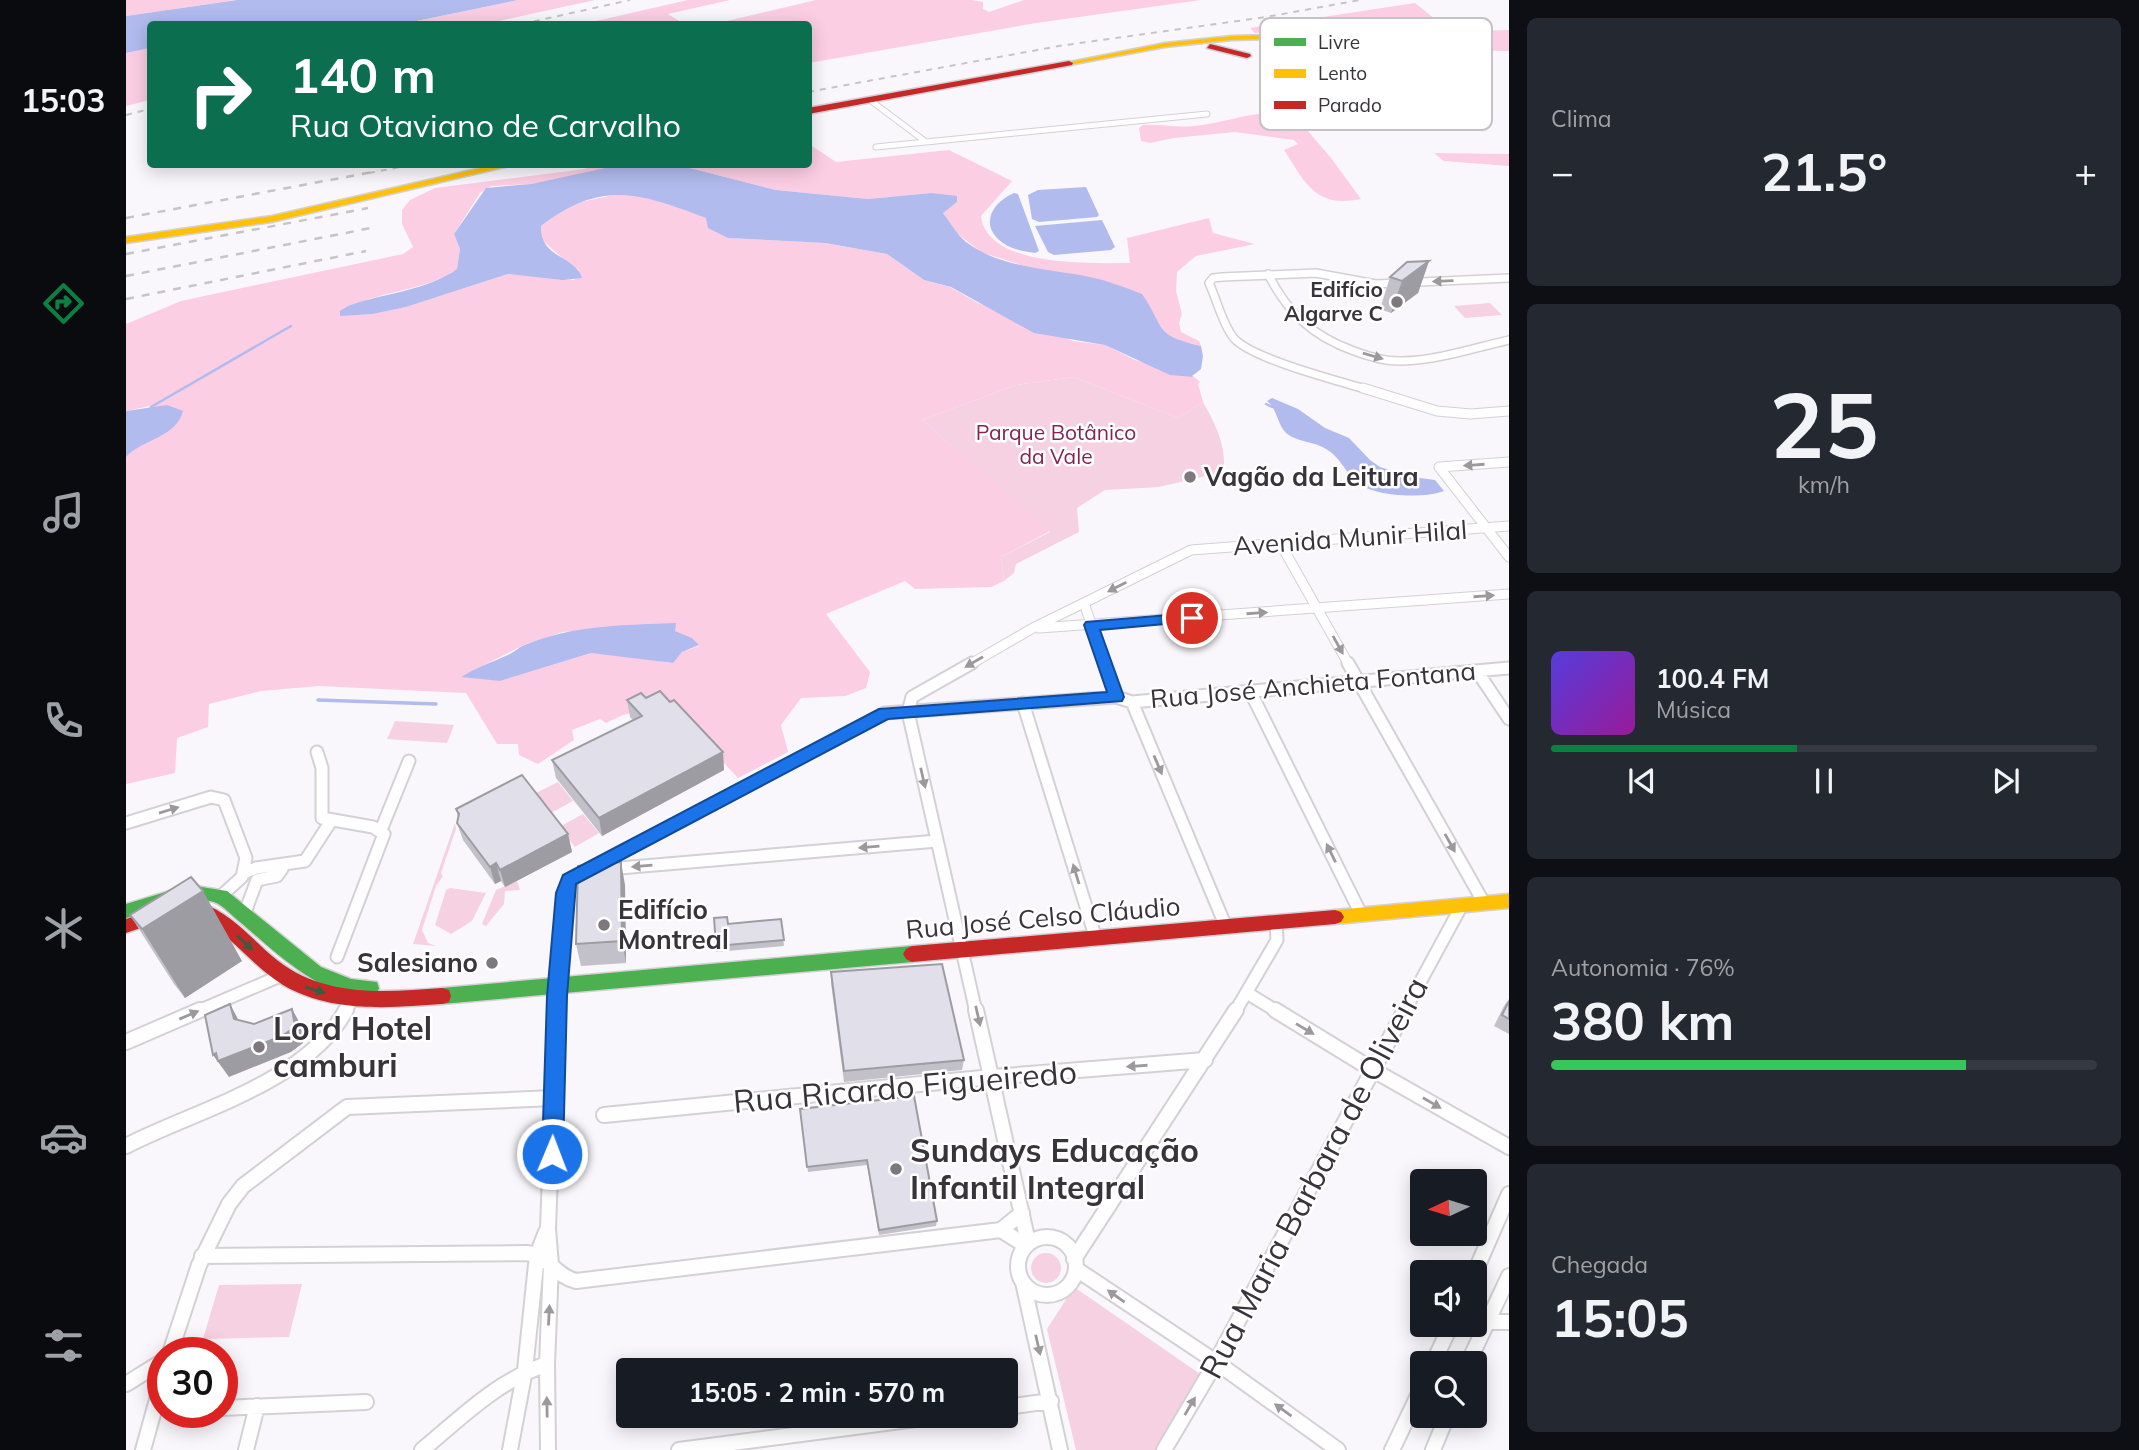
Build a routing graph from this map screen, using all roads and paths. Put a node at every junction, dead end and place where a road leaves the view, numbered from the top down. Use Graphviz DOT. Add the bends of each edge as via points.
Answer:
graph roads {
  1 [pos="1260,37"];
  2 [pos="1260,41"];
  3 [pos="1165,45"];
  4 [pos="1210,46"];
  5 [pos="1247,56"];
  6 [pos="870,100"];
  7 [pos="812,110"];
  8 [pos="1207,114"];
  9 [pos="926,142"];
  10 [pos="876,147"];
  11 [pos="495,168"];
  12 [pos="126,240"];
  13 [pos="1268,275"];
  14 [pos="1509,278"];
  15 [pos="1509,340"];
  16 [pos="1509,411"];
  17 [pos="1509,462"];
  18 [pos="1509,526"];
  19 [pos="1486,528"];
  20 [pos="1280,543"];
  21 [pos="1509,557"];
  22 [pos="1509,594"];
  23 [pos="1084,603"];
  24 [pos="1318,608"];
  25 [pos="1091,625"];
  26 [pos="1033,628"];
  27 [pos="1509,668"];
  28 [pos="1477,671"];
  29 [pos="1360,683"];
  30 [pos="1250,691"];
  31 [pos="1116,697"];
  32 [pos="1132,702"];
  33 [pos="1023,703"];
  34 [pos="908,712"];
  35 [pos="1509,719"];
  36 [pos="317,752"];
  37 [pos="409,761"];
  38 [pos="331,821"];
  39 [pos="126,823"];
  40 [pos="381,830"];
  41 [pos="937,841"];
  42 [pos="281,865"];
  43 [pos="597,865"];
  44 [pos="244,873"];
  45 [pos="221,897"];
  46 [pos="1509,901"];
  47 [pos="1484,903"];
  48 [pos="1462,905"];
  49 [pos="126,911"];
  50 [pos="244,915"];
  51 [pos="1361,915"];
  52 [pos="1276,922"];
  53 [pos="126,926"];
  54 [pos="1226,927"];
  55 [pos="1096,939"];
  56 [pos="962,950"];
  57 [pos="337,957"];
  58 [pos="280,976"];
  59 [pos="558,985"];
  60 [pos="1247,993"];
  61 [pos="353,998"];
  62 [pos="126,1042"];
  63 [pos="1205,1060"];
  64 [pos="1373,1070"];
  65 [pos="992,1077"];
  66 [pos="554,1098"];
  67 [pos="604,1115"];
  68 [pos="126,1146"];
  69 [pos="1509,1147"];
  70 [pos="1509,1194"];
  71 [pos="1022,1213"];
  72 [pos="548,1229"];
  73 [pos="1001,1230"];
  74 [pos="1026,1244"];
  75 [pos="537,1255"];
  76 [pos="202,1256"];
  77 [pos="1480,1260"];
  78 [pos="1075,1264"];
  79 [pos="551,1265"];
  80 [pos="1509,1276"];
  81 [pos="1023,1279"];
  82 [pos="1487,1309"];
  83 [pos="1487,1320"];
  84 [pos="1509,1322"];
  85 [pos="175,1337"];
  86 [pos="1216,1362"];
  87 [pos="547,1364"];
  88 [pos="525,1370"];
  89 [pos="147,1371"];
  90 [pos="126,1384"];
  91 [pos="1051,1401"];
  92 [pos="366,1402"];
  93 [pos="1018,1405"];
  94 [pos="257,1406"];
  95 [pos="238,1407"];
  96 [pos="1410,1412"];
  97 [pos="152,1428"];
  98 [pos="847,1428"];
  99 [pos="1442,1428"];
  100 [pos="143,1450"];
  101 [pos="246,1450"];
  102 [pos="422,1450"];
  103 [pos="510,1450"];
  104 [pos="548,1450"];
  105 [pos="679,1450"];
  106 [pos="1060,1450"];
  107 [pos="1164,1450"];
  108 [pos="1338,1450"];
  109 [pos="1392,1450"];
  110 [pos="1433,1450"];
  1 -- 3 [label="street"];
  2 -- 4 [label="street"];
  3 -- 4 [label="street"];
  3 -- 6 [label="street"];
  4 -- 5 [label="street"];
  6 -- 7 [label="street"];
  6 -- 9 [label="street"];
  8 -- 9 [label="street"];
  9 -- 10 [label="street"];
  11 -- 12 [label="street" via="276,216"];
  14 -- 13 [label="street, one-way" via="1376,284 1316,273"];
  13 -- 15 [label="street, one-way" via="1286,308 1310,331 1330,343 1376,358 1405,361"];
  13 -- 16 [label="street" via="1209,281 1234,339 1254,351 1437,411"];
  17 -- 19 [label="street, one-way" via="1438,467"];
  18 -- 19 [label="street, Avenida Munir Hilal"];
  19 -- 20 [label="street, Avenida Munir Hilal"];
  19 -- 21 [label="street"];
  20 -- 23 [label="street, Avenida Munir Hilal, one-way" via="1191,550"];
  20 -- 24 [label="street"];
  24 -- 22 [label="street, one-way"];
  23 -- 25 [label="street"];
  23 -- 26 [label="street"];
  25 -- 24 [label="street, one-way"];
  24 -- 29 [label="street, one-way"];
  25 -- 26 [label="street"];
  25 -- 31 [label="street"];
  26 -- 34 [label="street, one-way" via="912,697"];
  27 -- 28 [label="street, Rua José Anchieta Fontana"];
  28 -- 29 [label="street, Rua José Anchieta Fontana"];
  28 -- 35 [label="street"];
  29 -- 30 [label="street, Rua José Anchieta Fontana"];
  29 -- 47 [label="street, one-way"];
  30 -- 32 [label="street, Rua José Anchieta Fontana"];
  51 -- 30 [label="street, one-way"];
  31 -- 32 [label="street, Rua José Anchieta Fontana"];
  31 -- 33 [label="street, Rua José Anchieta Fontana"];
  32 -- 54 [label="street, one-way"];
  33 -- 34 [label="street, Rua José Anchieta Fontana"];
  55 -- 33 [label="street, one-way"];
  34 -- 41 [label="street, one-way"];
  34 -- 43 [label="street, Rua José Anchieta Fontana" via="885,713"];
  36 -- 38 [label="street" via="323,764 320,814"];
  37 -- 40 [label="street"];
  38 -- 40 [label="street"];
  38 -- 42 [label="street" via="305,861"];
  39 -- 44 [label="street, one-way" via="218,797 228,805 246,858"];
  40 -- 57 [label="street" via="382,843"];
  41 -- 43 [label="street, one-way" via="608,869"];
  41 -- 56 [label="street"];
  42 -- 44 [label="street"];
  42 -- 50 [label="street" via="277,876 257,880"];
  43 -- 59 [label="street, Rua José Anchieta Fontana" via="566,884"];
  44 -- 45 [label="street"];
  45 -- 49 [label="street" via="189,892"];
  45 -- 50 [label="street"];
  46 -- 47 [label="street, Rua José Celso Cláudio"];
  47 -- 48 [label="street, Rua José Celso Cláudio"];
  48 -- 51 [label="street, Rua José Celso Cláudio"];
  48 -- 64 [label="street, Rua Maria Barbara de Oliveira"];
  50 -- 59 [label="street" via="314,973 351,987"];
  51 -- 52 [label="street, Rua José Celso Cláudio"];
  52 -- 54 [label="street, Rua José Celso Cláudio"];
  52 -- 60 [label="street" via="1277,940"];
  53 -- 58 [label="street, one-way" via="165,913 201,909 222,921"];
  54 -- 55 [label="street, Rua José Celso Cláudio"];
  55 -- 56 [label="street, Rua José Celso Cláudio"];
  56 -- 59 [label="street, Rua José Celso Cláudio"];
  56 -- 65 [label="street, one-way"];
  58 -- 61 [label="street, one-way" via="316,992"];
  62 -- 58 [label="street, one-way"];
  59 -- 61 [label="street"];
  59 -- 66 [label="street"];
  60 -- 63 [label="street"];
  60 -- 64 [label="street, one-way"];
  61 -- 68 [label="street" via="326,1040 282,1073"];
  63 -- 65 [label="street, Rua Ricardo Figueiredo, one-way"];
  63 -- 78 [label="street"];
  64 -- 69 [label="street, one-way"];
  64 -- 86 [label="street, Rua Maria Barbara de Oliveira"];
  65 -- 67 [label="street, Rua Ricardo Figueiredo"];
  65 -- 71 [label="street"];
  66 -- 72 [label="street"];
  66 -- 76 [label="street" via="344,1108 243,1186"];
  70 -- 77 [label="street"];
  71 -- 73 [label="street"];
  71 -- 74 [label="street"];
  72 -- 75 [label="street"];
  72 -- 79 [label="street"];
  73 -- 74 [label="street"];
  73 -- 79 [label="street" via="576,1281 558,1275"];
  74 -- 78 [label="street" via="1042,1237 1058,1241"];
  74 -- 81 [label="street" via="1018,1261"];
  75 -- 76 [label="street"];
  75 -- 79 [label="street"];
  75 -- 88 [label="street"];
  76 -- 85 [label="street"];
  78 -- 81 [label="street" via="1072,1285 1058,1294 1038,1293"];
  86 -- 78 [label="street, one-way"];
  87 -- 79 [label="street, one-way"];
  80 -- 82 [label="street"];
  81 -- 91 [label="street, one-way"];
  83 -- 84 [label="street"];
  107 -- 86 [label="street, Rua Maria Barbara de Oliveira, one-way"];
  108 -- 86 [label="street, one-way"];
  87 -- 88 [label="street"];
  104 -- 87 [label="street, one-way"];
  88 -- 102 [label="street"];
  88 -- 103 [label="street"];
  89 -- 90 [label="street"];
  91 -- 93 [label="street"];
  91 -- 106 [label="street"];
  92 -- 94 [label="street"];
  94 -- 95 [label="street"];
  94 -- 101 [label="street"];
  96 -- 109 [label="street"];
  97 -- 100 [label="street"];
  98 -- 105 [label="street"];
  99 -- 110 [label="street"];
}
